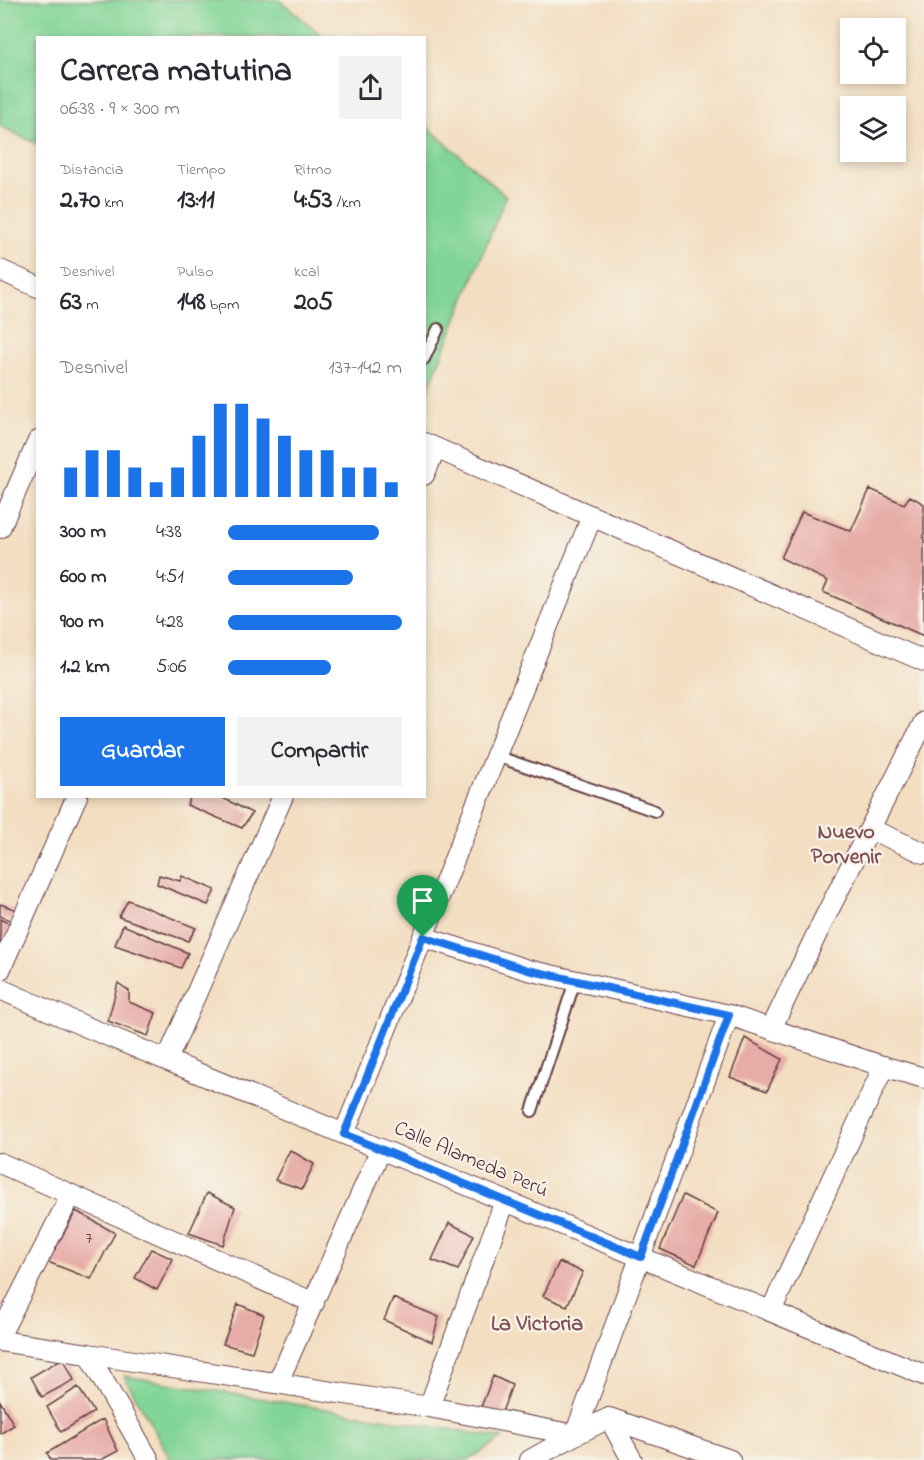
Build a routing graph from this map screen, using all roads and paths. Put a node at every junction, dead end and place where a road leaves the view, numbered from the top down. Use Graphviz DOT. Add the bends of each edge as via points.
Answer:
graph roads {
  1 [pos="0,270"];
  2 [pos="36,286"];
  3 [pos="438,330"];
  4 [pos="426,355"];
  5 [pos="36,446"];
  6 [pos="430,446"];
  7 [pos="426,465"];
  8 [pos="592,516"];
  9 [pos="0,528"];
  10 [pos="924,660"];
  11 [pos="924,722"];
  12 [pos="496,756"];
  13 [pos="76,798"];
  14 [pos="282,798"];
  15 [pos="655,811"];
  16 [pos="870,829"];
  17 [pos="924,853"];
  18 [pos="423,937"];
  19 [pos="0,970"];
  20 [pos="575,981"];
  21 [pos="0,989"];
  22 [pos="729,1015"];
  23 [pos="771,1029"];
  24 [pos="167,1060"];
  25 [pos="884,1066"];
  26 [pos="924,1078"];
  27 [pos="532,1111"];
  28 [pos="344,1134"];
  29 [pos="381,1149"];
  30 [pos="0,1163"];
  31 [pos="71,1194"];
  32 [pos="505,1201"];
  33 [pos="641,1257"];
  34 [pos="314,1303"];
  35 [pos="771,1311"];
  36 [pos="0,1335"];
  37 [pos="0,1341"];
  38 [pos="88,1354"];
  39 [pos="924,1374"];
  40 [pos="278,1382"];
  41 [pos="429,1407"];
  42 [pos="609,1418"];
  43 [pos="575,1435"];
  44 [pos="149,1460"];
  45 [pos="530,1460"];
  46 [pos="632,1460"];
  47 [pos="730,1460"];
  1 -- 2 [label="street"];
  3 -- 4 [label="lane"];
  5 -- 9 [label="street"];
  6 -- 7 [label="street"];
  6 -- 8 [label="street"];
  8 -- 10 [label="street"];
  8 -- 12 [label="street"];
  11 -- 16 [label="street"];
  12 -- 15 [label="lane"];
  12 -- 18 [label="street"];
  13 -- 19 [label="street"];
  14 -- 24 [label="street"];
  16 -- 17 [label="street"];
  16 -- 23 [label="street"];
  18 -- 20 [label="street"];
  18 -- 28 [label="street"];
  20 -- 22 [label="street"];
  20 -- 27 [label="lane"];
  21 -- 24 [label="street, Calle Alameda Perú"];
  22 -- 23 [label="street"];
  22 -- 33 [label="street"];
  23 -- 25 [label="street"];
  24 -- 28 [label="street, Calle Alameda Perú"];
  25 -- 26 [label="street"];
  25 -- 35 [label="street"];
  28 -- 29 [label="street, Calle Alameda Perú"];
  29 -- 32 [label="street, Calle Alameda Perú"];
  29 -- 34 [label="street"];
  30 -- 31 [label="street"];
  31 -- 34 [label="street"];
  31 -- 36 [label="street"];
  32 -- 33 [label="street, Calle Alameda Perú"];
  32 -- 41 [label="street"];
  33 -- 35 [label="street, Calle Alameda Perú"];
  33 -- 43 [label="street"];
  34 -- 40 [label="street"];
  35 -- 39 [label="street, Calle Alameda Perú"];
  37 -- 38 [label="street"];
  38 -- 40 [label="street"];
  38 -- 44 [label="street"];
  40 -- 41 [label="street"];
  41 -- 43 [label="street"];
  42 -- 43 [label="street"];
  42 -- 46 [label="street"];
  42 -- 47 [label="street"];
  43 -- 45 [label="street"];
}
